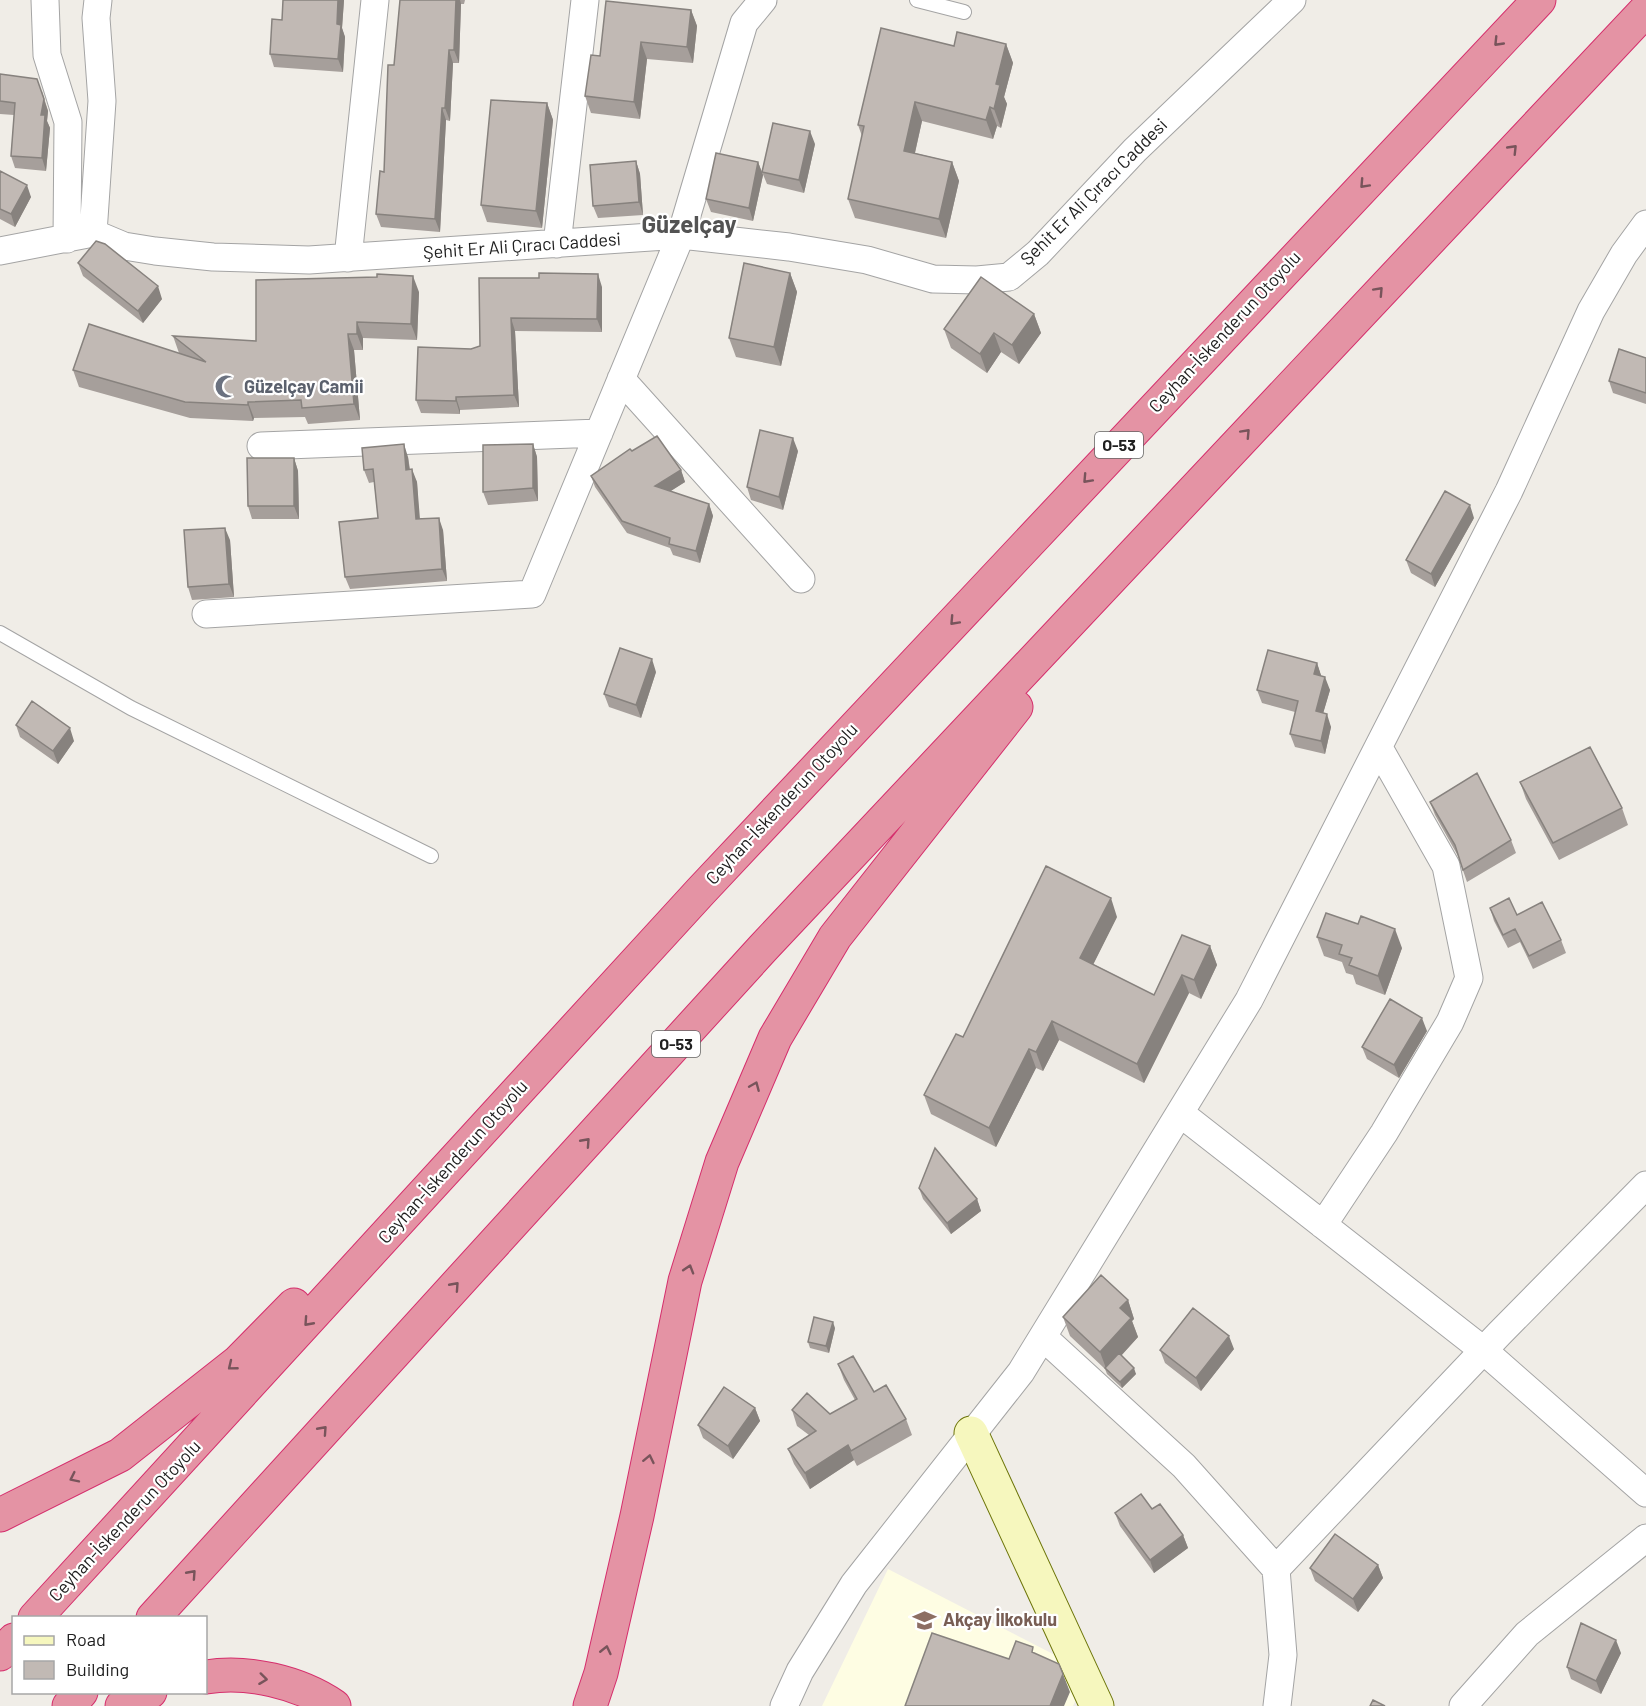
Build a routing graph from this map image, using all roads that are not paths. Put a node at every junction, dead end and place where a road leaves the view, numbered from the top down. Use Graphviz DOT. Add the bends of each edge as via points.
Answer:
graph roads {
  1 [pos="45,0"];
  2 [pos="98,0"];
  3 [pos="375,0"];
  4 [pos="585,0"];
  5 [pos="763,0"];
  6 [pos="917,0"];
  7 [pos="1292,0"];
  8 [pos="1539,0"];
  9 [pos="1646,10"];
  10 [pos="964,12"];
  11 [pos="1646,224"];
  12 [pos="93,233"];
  13 [pos="681,235"];
  14 [pos="67,239"];
  15 [pos="557,244"];
  16 [pos="0,251"];
  17 [pos="348,258"];
  18 [pos="621,379"];
  19 [pos="599,433"];
  20 [pos="261,446"];
  21 [pos="1206,476"];
  22 [pos="801,579"];
  23 [pos="206,614"];
  24 [pos="0,633"];
  25 [pos="1379,748"];
  26 [pos="430,856"];
  27 [pos="701,891"];
  28 [pos="1180,1113"];
  29 [pos="1646,1185"];
  30 [pos="1323,1225"];
  31 [pos="1043,1337"];
  32 [pos="1483,1350"];
  33 [pos="971,1433"];
  34 [pos="1646,1493"];
  35 [pos="0,1515"];
  36 [pos="1646,1539"];
  37 [pos="1276,1569"];
  38 [pos="36,1616"];
  39 [pos="154,1616"];
  40 [pos="12,1642"];
  41 [pos="0,1654"];
  42 [pos="207,1677"];
  43 [pos="79,1694"];
  44 [pos="146,1694"];
  45 [pos="69,1706"];
  46 [pos="122,1706"];
  47 [pos="334,1706"];
  48 [pos="590,1706"];
  49 [pos="784,1706"];
  50 [pos="1097,1706"];
  51 [pos="1277,1706"];
  52 [pos="1463,1706"];
  1 -- 14 [label="street" via="47,55 68,122"];
  2 -- 12 [label="street" via="102,101"];
  3 -- 17 [label="street"];
  4 -- 15 [label="street"];
  5 -- 13 [label="street" via="744,22"];
  6 -- 10 [label="lane"];
  7 -- 13 [label="street, Şehit Er Ali Çıracı Caddesi" via="1135,150 1038,253 1009,277 933,279 867,260"];
  8 -- 27 [label="highway, Ceyhan-İskenderun Otoyolu / O-53, one-way"];
  21 -- 9 [label="highway, O-53, one-way"];
  11 -- 25 [label="street" via="1623,254 1591,311 1509,491"];
  12 -- 14 [label="street"];
  12 -- 17 [label="street, Şehit Er Ali Çıracı Caddesi" via="124,246 213,257"];
  13 -- 15 [label="street, Şehit Er Ali Çıracı Caddesi"];
  13 -- 18 [label="street"];
  14 -- 16 [label="street"];
  15 -- 17 [label="street, Şehit Er Ali Çıracı Caddesi"];
  18 -- 19 [label="street"];
  18 -- 22 [label="street"];
  19 -- 20 [label="street"];
  19 -- 23 [label="street" via="532,594"];
  39 -- 21 [label="highway, O-53, one-way" via="771,939"];
  48 -- 21 [label="highway, one-way" via="637,1516 686,1281 722,1162 775,1038 835,937 1010,714"];
  24 -- 26 [label="lane" via="131,708"];
  25 -- 28 [label="street" via="1249,1000"];
  25 -- 30 [label="street" via="1446,866 1469,978 1450,1022"];
  27 -- 35 [label="highway, one-way" via="238,1362 120,1455"];
  27 -- 38 [label="highway, Ceyhan-İskenderun Otoyolu / O-53, one-way"];
  28 -- 30 [label="street"];
  28 -- 31 [label="street"];
  29 -- 32 [label="street"];
  30 -- 32 [label="street"];
  31 -- 33 [label="street" via="1021,1372"];
  31 -- 37 [label="street" via="1184,1466"];
  32 -- 34 [label="street"];
  32 -- 37 [label="street"];
  33 -- 49 [label="street" via="854,1584 800,1671"];
  33 -- 50 [label="street"];
  36 -- 52 [label="street" via="1527,1634"];
  37 -- 51 [label="street" via="1283,1655"];
  40 -- 41 [label="highway"];
  42 -- 47 [label="highway, one-way" via="223,1674 274,1680"];
  43 -- 45 [label="highway"];
  44 -- 46 [label="highway"];
}
